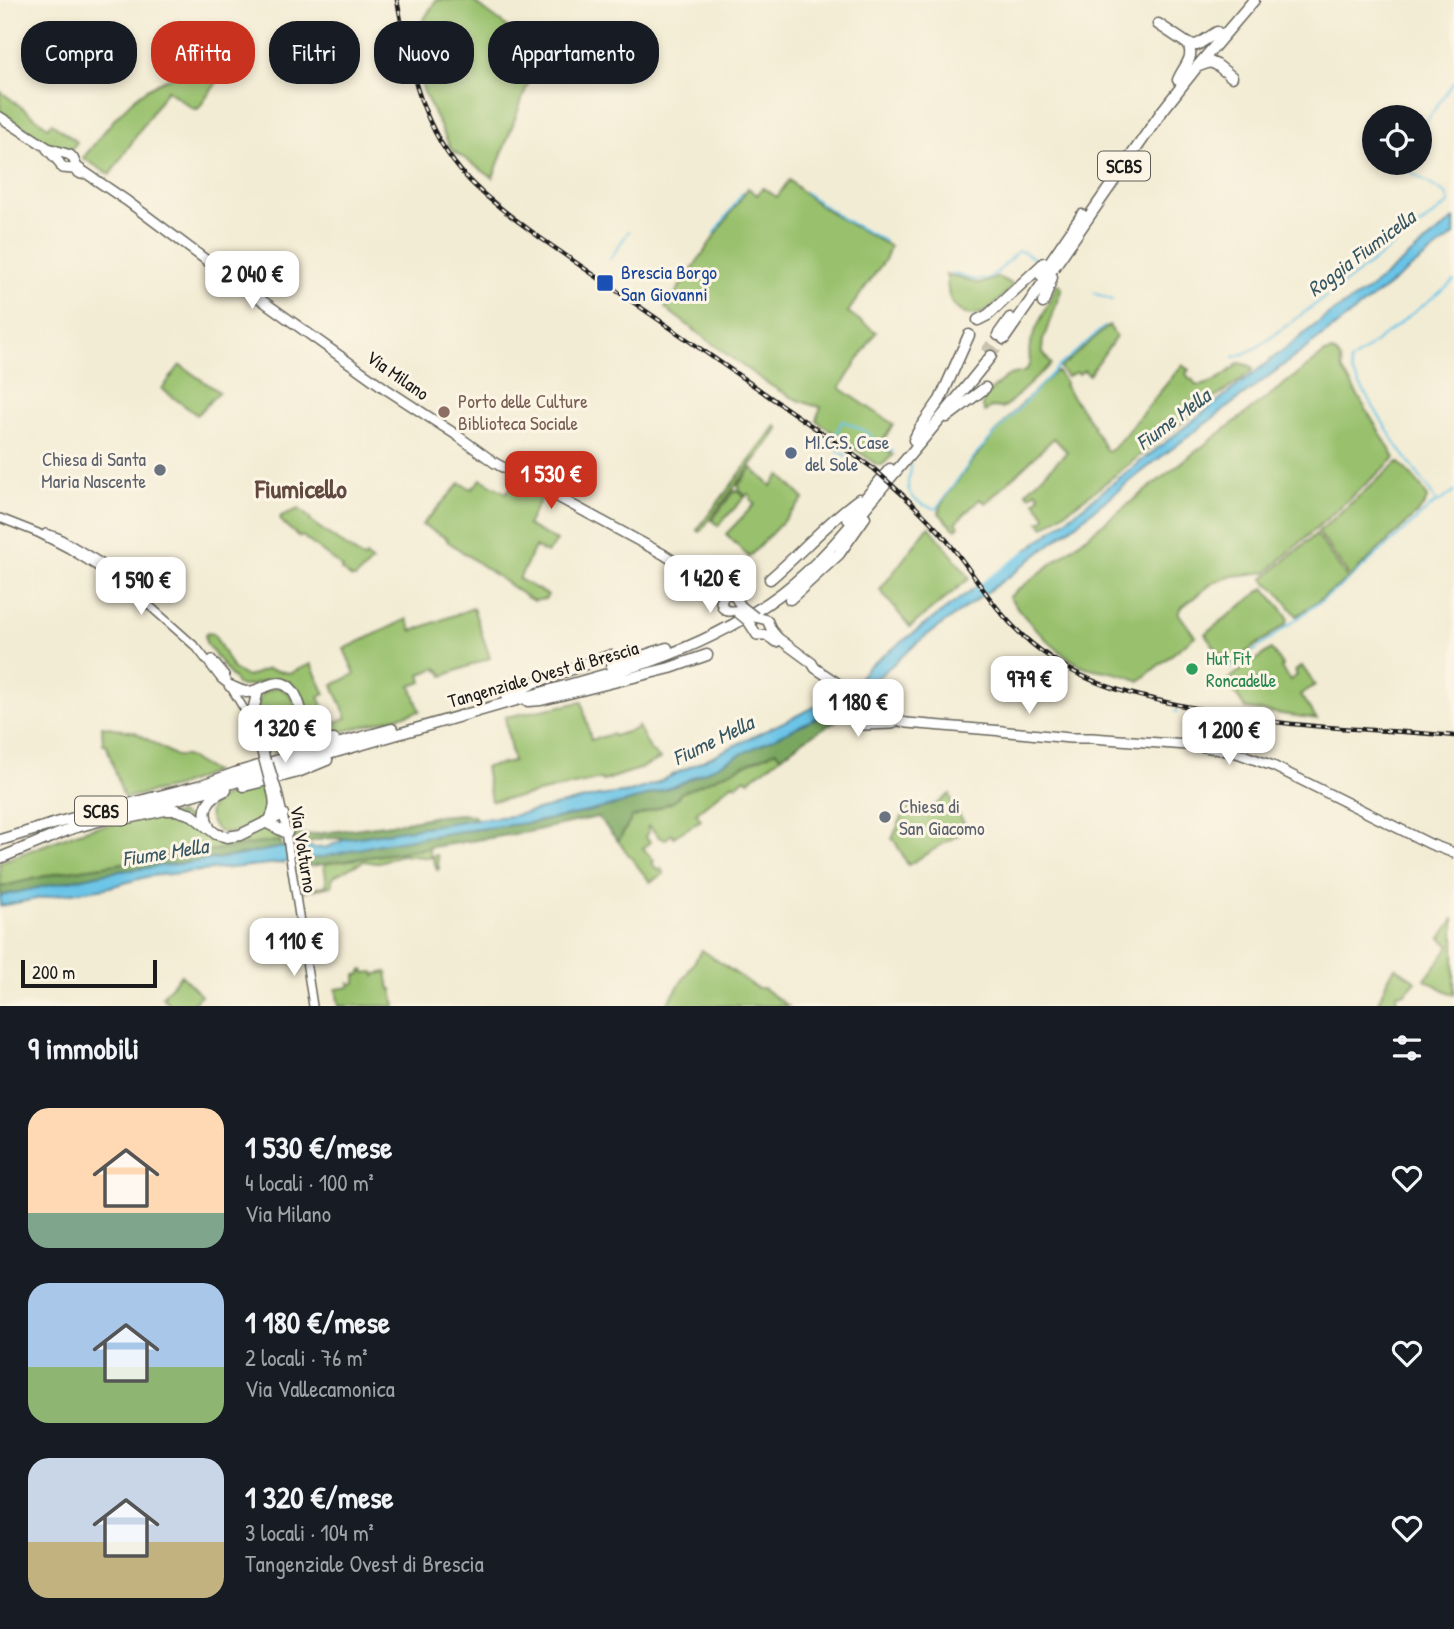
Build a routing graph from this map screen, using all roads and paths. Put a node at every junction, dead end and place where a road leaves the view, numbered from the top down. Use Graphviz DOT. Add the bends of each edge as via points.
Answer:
graph roads {
  1 [pos="1245,0"];
  2 [pos="1254,0"];
  3 [pos="1158,24"];
  4 [pos="1217,36"];
  5 [pos="1188,44"];
  6 [pos="1217,65"];
  7 [pos="1196,68"];
  8 [pos="1232,77"];
  9 [pos="1178,80"];
  10 [pos="0,117"];
  11 [pos="1069,241"];
  12 [pos="1043,303"];
  13 [pos="978,320"];
  14 [pos="969,335"];
  15 [pos="1001,337"];
  16 [pos="988,354"];
  17 [pos="985,388"];
  18 [pos="918,440"];
  19 [pos="886,483"];
  20 [pos="871,490"];
  21 [pos="0,516"];
  22 [pos="770,579"];
  23 [pos="790,600"];
  24 [pos="754,621"];
  25 [pos="769,631"];
  26 [pos="611,655"];
  27 [pos="707,655"];
  28 [pos="229,685"];
  29 [pos="258,691"];
  30 [pos="507,700"];
  31 [pos="240,703"];
  32 [pos="867,712"];
  33 [pos="304,721"];
  34 [pos="907,723"];
  35 [pos="871,724"];
  36 [pos="400,728"];
  37 [pos="259,738"];
  38 [pos="355,747"];
  39 [pos="262,750"];
  40 [pos="202,785"];
  41 [pos="276,792"];
  42 [pos="284,816"];
  43 [pos="96,821"];
  44 [pos="267,824"];
  45 [pos="211,830"];
  46 [pos="287,833"];
  47 [pos="0,840"];
  48 [pos="1454,856"];
  49 [pos="0,858"];
  50 [pos="313,1006"];
  1 -- 4 [label="highway, SCBS"];
  2 -- 4 [label="highway, SCBS"];
  3 -- 5 [label="highway"];
  4 -- 5 [label="highway"];
  4 -- 6 [label="highway"];
  4 -- 7 [label="highway, SCBS"];
  4 -- 9 [label="highway, SCBS"];
  5 -- 9 [label="highway" via="1190,58"];
  6 -- 7 [label="highway" via="1210,62"];
  6 -- 8 [label="highway"];
  7 -- 11 [label="highway, SCBS"];
  9 -- 11 [label="highway, SCBS" via="1131,143"];
  10 -- 24 [label="main road, Via Milano, bridge" via="62,158 62,168 73,165 495,463 663,554 724,596 723,608 737,607"];
  11 -- 12 [label="highway" via="1068,254 1051,278"];
  11 -- 13 [label="highway" via="1057,246"];
  11 -- 15 [label="highway, SCBS"];
  14 -- 18 [label="highway"];
  16 -- 18 [label="highway, Tangenziale Ovest di Brescia / SCBS"];
  17 -- 18 [label="highway" via="932,435"];
  18 -- 19 [label="highway, Tangenziale Ovest di Brescia / SCBS"];
  18 -- 20 [label="highway, Tangenziale Ovest di Brescia / SCBS"];
  19 -- 23 [label="highway" via="839,554"];
  19 -- 30 [label="highway, Tangenziale Ovest di Brescia / SCBS" via="814,566 742,620 649,662"];
  20 -- 22 [label="highway"];
  20 -- 30 [label="highway, Tangenziale Ovest di Brescia / SCBS" via="809,562 726,622 656,652"];
  21 -- 28 [label="street" via="58,537 116,572 188,633"];
  24 -- 25 [label="main road, Via Milano" via="767,620"];
  24 -- 25 [label="main road, Via Milano" via="757,635"];
  25 -- 32 [label="main road, Via Milano" via="862,702"];
  26 -- 30 [label="highway" via="533,683"];
  27 -- 30 [label="highway" via="541,701"];
  28 -- 29 [label="highway" via="244,692"];
  28 -- 31 [label="street"];
  29 -- 31 [label="highway"];
  29 -- 33 [label="highway" via="276,682 289,687"];
  29 -- 37 [label="highway" via="253,711"];
  30 -- 36 [label="highway, Tangenziale Ovest di Brescia / SCBS"];
  30 -- 38 [label="highway, Tangenziale Ovest di Brescia / SCBS"];
  31 -- 37 [label="street"];
  32 -- 34 [label="main road"];
  32 -- 35 [label="main road" via="874,718"];
  32 -- 35 [label="main road" via="858,717 859,722"];
  33 -- 36 [label="highway" via="312,735 325,741"];
  33 -- 40 [label="highway" via="295,750"];
  34 -- 35 [label="main road"];
  34 -- 48 [label="main road" via="1222,749 1291,775"];
  36 -- 40 [label="highway, Tangenziale Ovest di Brescia / SCBS"];
  37 -- 39 [label="street"];
  38 -- 43 [label="highway, Tangenziale Ovest di Brescia / SCBS"];
  38 -- 45 [label="highway" via="298,772 216,794 206,811"];
  39 -- 41 [label="highway, bridge"];
  40 -- 47 [label="highway, Tangenziale Ovest di Brescia / SCBS"];
  41 -- 42 [label="street, Via Volturno"];
  41 -- 44 [label="highway"];
  42 -- 44 [label="highway"];
  42 -- 46 [label="street, Via Volturno"];
  43 -- 45 [label="highway" via="176,810 192,815"];
  43 -- 49 [label="highway, Tangenziale Ovest di Brescia / SCBS"];
  44 -- 45 [label="highway" via="227,838"];
  44 -- 46 [label="highway"];
  46 -- 50 [label="street, Via Volturno"];
}
